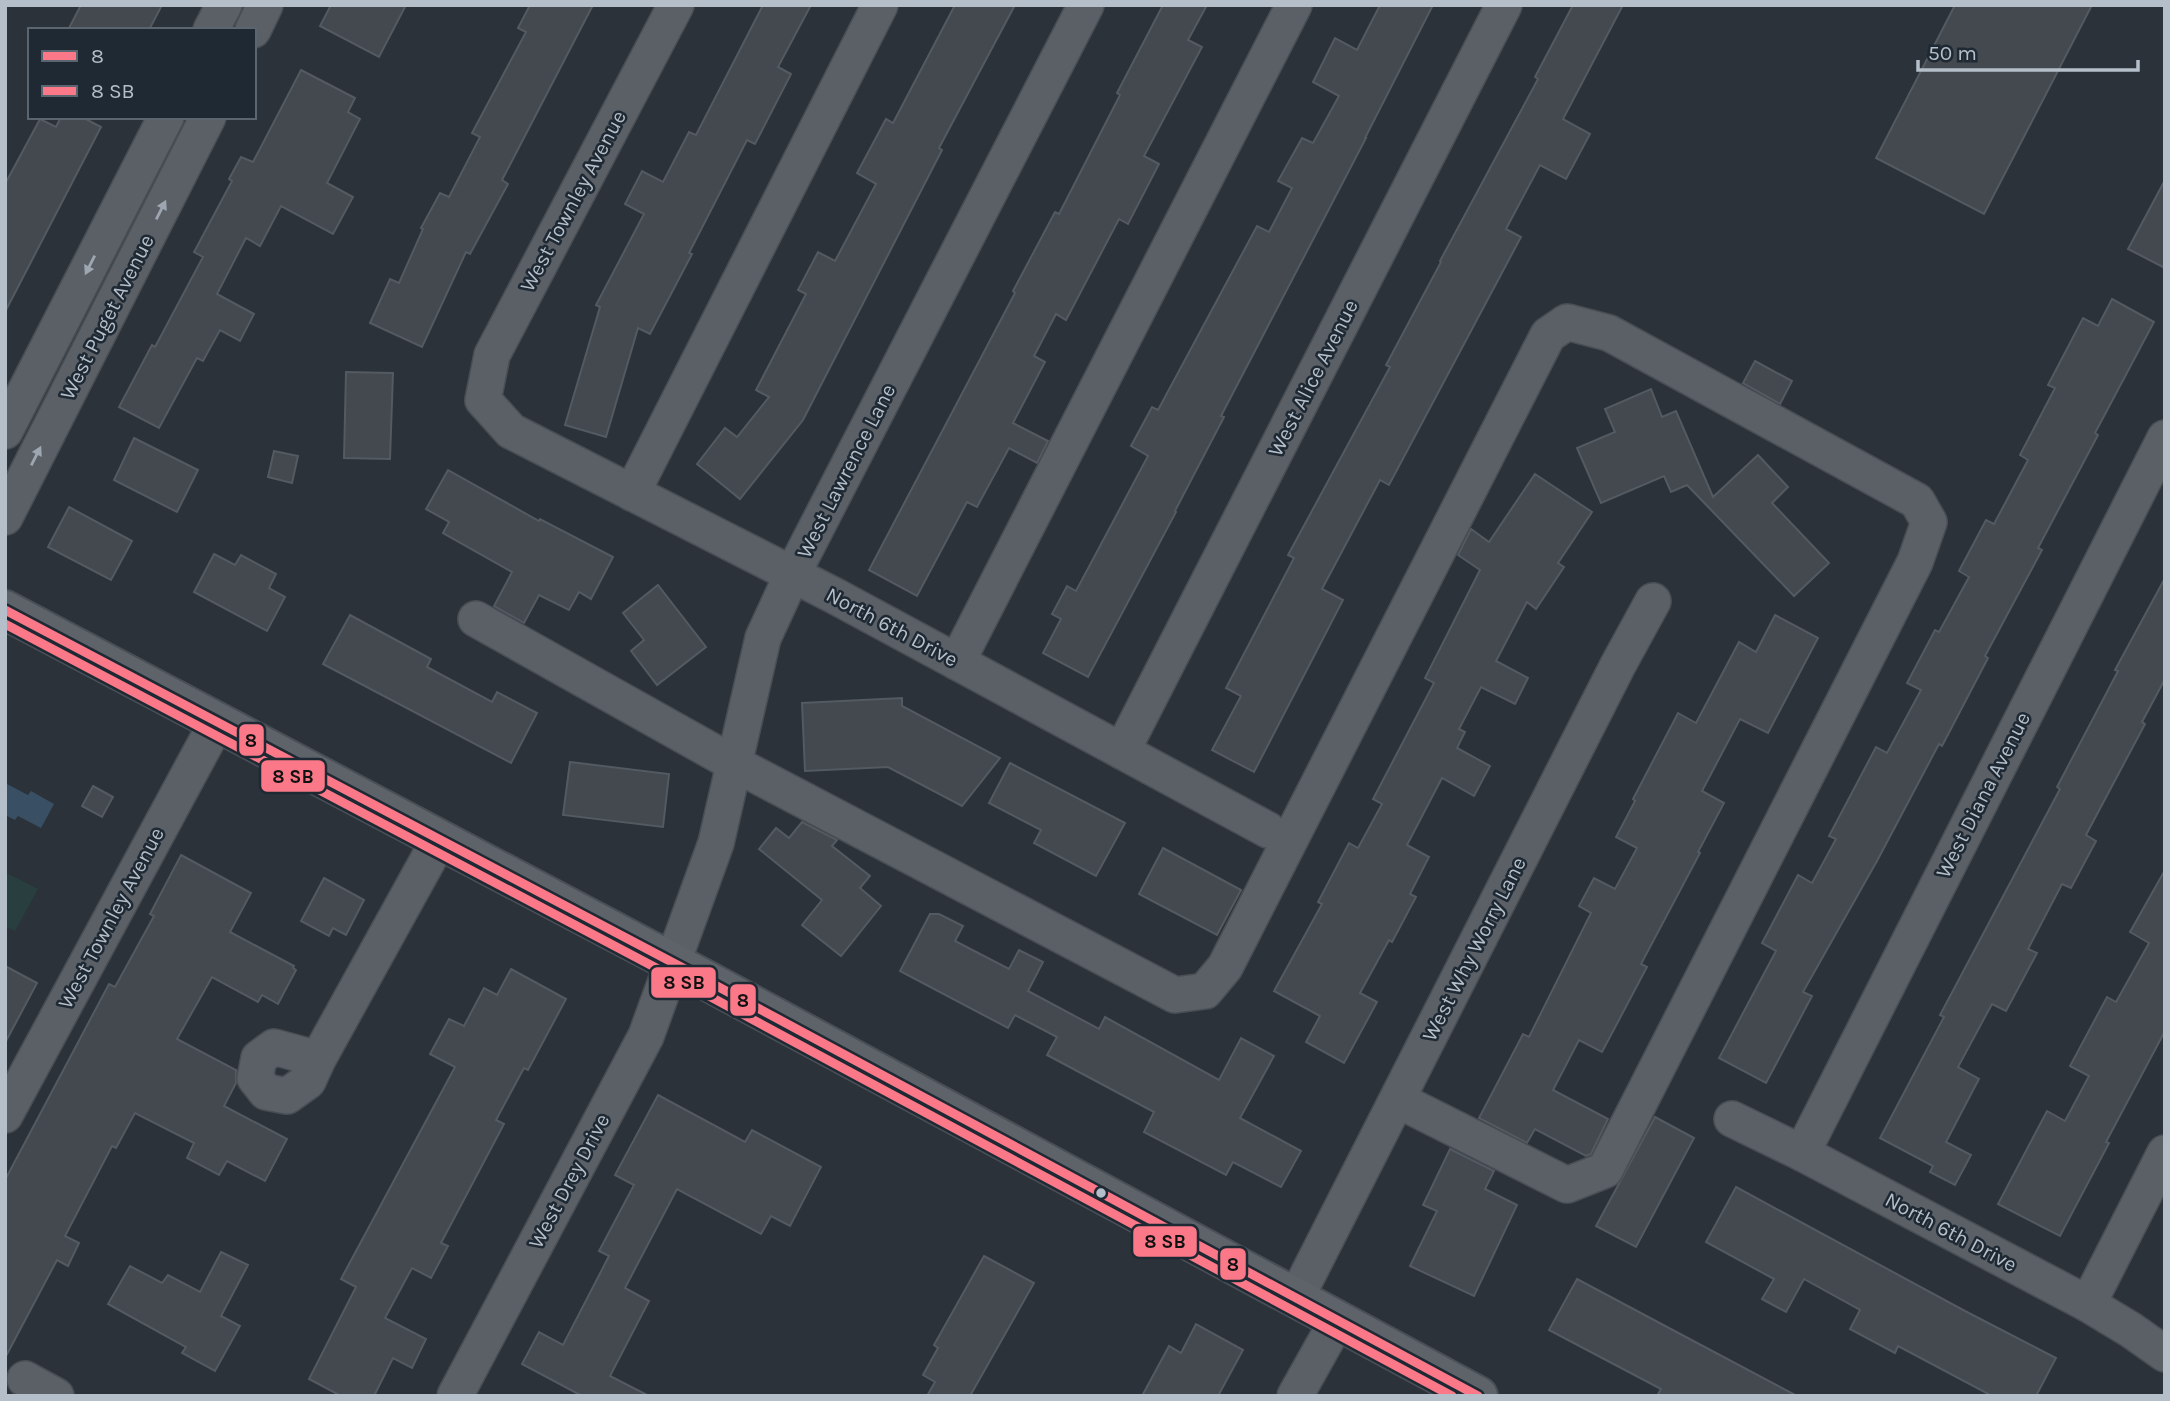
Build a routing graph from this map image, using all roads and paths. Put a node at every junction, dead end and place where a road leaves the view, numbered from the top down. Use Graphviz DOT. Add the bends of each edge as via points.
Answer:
graph roads {
  1 [pos="224,5"];
  2 [pos="265,5"];
  3 [pos="676,5"];
  4 [pos="880,5"];
  5 [pos="1086,5"];
  6 [pos="1294,5"];
  7 [pos="1504,5"];
  8 [pos="212,28"];
  9 [pos="254,28"];
  10 [pos="165,119"];
  11 [pos="207,119"];
  12 [pos="483,400"];
  13 [pos="5,431"];
  14 [pos="2165,438"];
  15 [pos="632,493"];
  16 [pos="5,517"];
  17 [pos="792,575"];
  18 [pos="1653,601"];
  19 [pos="5,610"];
  20 [pos="476,619"];
  21 [pos="957,662"];
  22 [pos="217,722"];
  23 [pos="1122,751"];
  24 [pos="733,763"];
  25 [pos="1268,830"];
  26 [pos="439,839"];
  27 [pos="673,963"];
  28 [pos="318,1059"];
  29 [pos="1398,1100"];
  30 [pos="5,1115"];
  31 [pos="1731,1119"];
  32 [pos="1801,1153"];
  33 [pos="2165,1153"];
  34 [pos="1297,1298"];
  35 [pos="2088,1304"];
  36 [pos="1337,1321"];
  37 [pos="2165,1354"];
  38 [pos="25,1379"];
  39 [pos="57,1396"];
  40 [pos="455,1396"];
  41 [pos="1295,1396"];
  42 [pos="1478,1396"];
  1 -- 8 [label="street"];
  2 -- 9 [label="street"];
  3 -- 12 [label="street, West Townley Avenue" via="492,355"];
  4 -- 15 [label="street"];
  5 -- 17 [label="street, West Lawrence Lane"];
  6 -- 21 [label="street"];
  7 -- 23 [label="street, West Alice Avenue"];
  10 -- 13 [label="street, West Puget Avenue, one-way"];
  16 -- 11 [label="street, West Puget Avenue, one-way"];
  12 -- 15 [label="street, North 6th Drive" via="511,431"];
  14 -- 32 [label="street, West Diana Avenue"];
  15 -- 17 [label="street, North 6th Drive"];
  17 -- 21 [label="street, North 6th Drive"];
  17 -- 24 [label="street, West Lawrence Lane" via="763,638"];
  18 -- 29 [label="street, West Why Worry Lane"];
  19 -- 22 [label="main road"];
  20 -- 24 [label="street"];
  21 -- 23 [label="street, North 6th Drive"];
  22 -- 26 [label="main road"];
  22 -- 30 [label="street, West Townley Avenue"];
  23 -- 25 [label="street, North 6th Drive"];
  24 -- 27 [label="street, West Lawrence Lane" via="716,844"];
  24 -- 29 [label="street" via="1175,995 1205,991 1225,967 1548,335 1567,322 1609,333 1917,502 1929,522 1915,562 1605,1170 1567,1185"];
  26 -- 27 [label="main road"];
  26 -- 28 [label="street"];
  27 -- 34 [label="main road"];
  27 -- 40 [label="street, West Drey Drive" via="646,1037"];
  29 -- 34 [label="street, West Why Worry Lane"];
  31 -- 32 [label="street, North 6th Drive"];
  32 -- 35 [label="street, North 6th Drive"];
  33 -- 35 [label="street"];
  34 -- 36 [label="main road"];
  35 -- 37 [label="street, North 6th Drive"];
  36 -- 41 [label="street"];
  36 -- 42 [label="main road"];
  38 -- 39 [label="street"];
}
